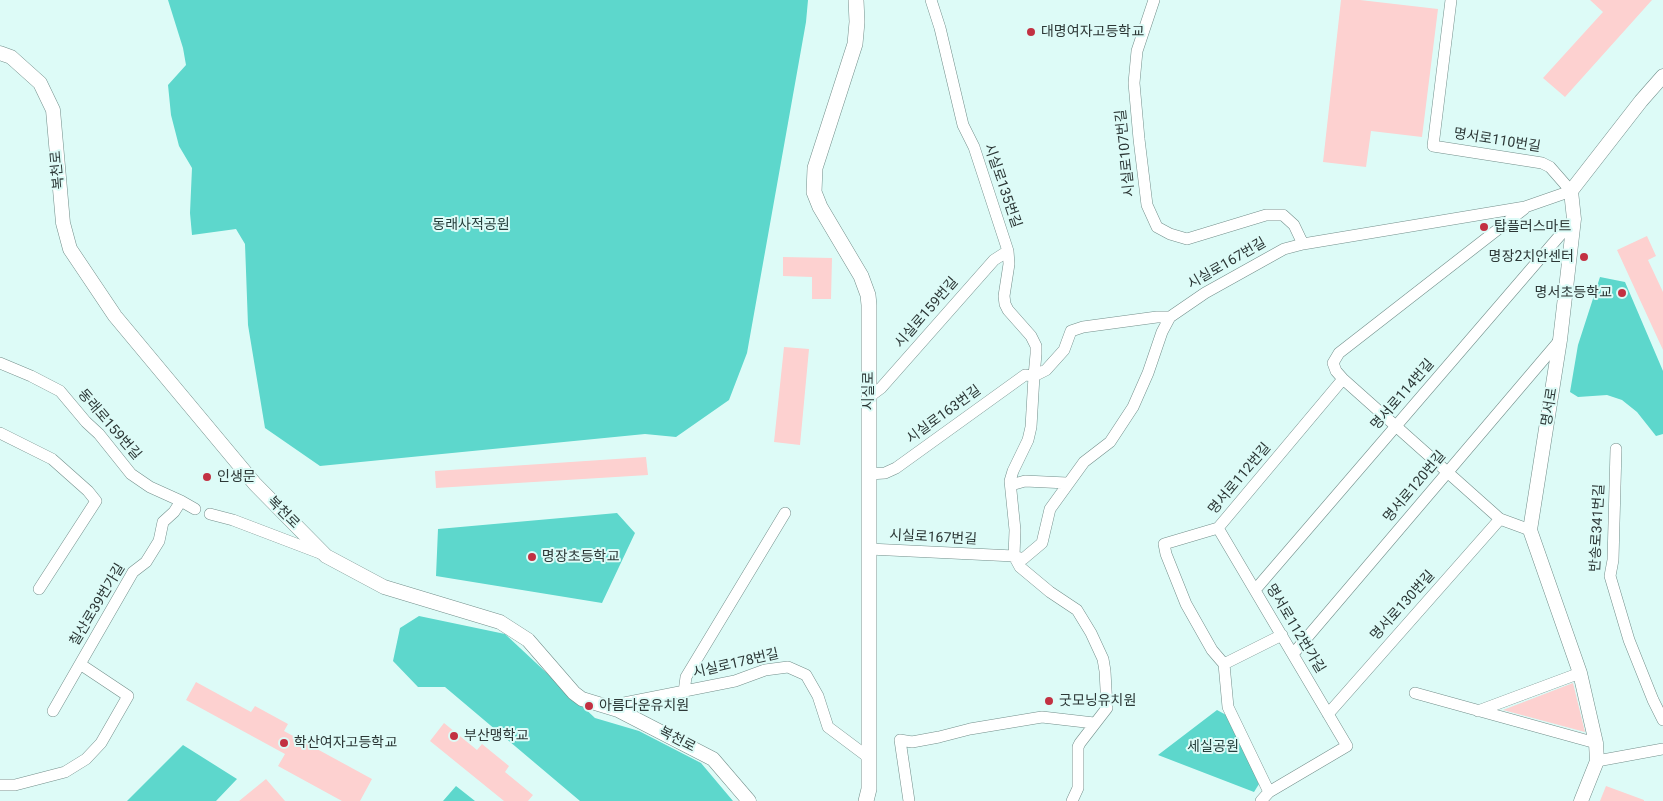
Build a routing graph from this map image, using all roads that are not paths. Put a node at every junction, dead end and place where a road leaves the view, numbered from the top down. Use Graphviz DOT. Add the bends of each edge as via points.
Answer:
graph roads {
  1 [pos="856,0"];
  2 [pos="931,0"];
  3 [pos="1154,0"];
  4 [pos="1451,0"];
  5 [pos="0,53"];
  6 [pos="1663,76"];
  7 [pos="1571,191"];
  8 [pos="1525,208"];
  9 [pos="1574,219"];
  10 [pos="1303,244"];
  11 [pos="1008,251"];
  12 [pos="1170,317"];
  13 [pos="1560,340"];
  14 [pos="0,362"];
  15 [pos="1034,376"];
  16 [pos="1343,380"];
  17 [pos="869,397"];
  18 [pos="1396,426"];
  19 [pos="0,433"];
  20 [pos="1616,449"];
  21 [pos="1448,472"];
  22 [pos="869,474"];
  23 [pos="1068,483"];
  24 [pos="1011,485"];
  25 [pos="181,500"];
  26 [pos="195,509"];
  27 [pos="785,513"];
  28 [pos="210,514"];
  29 [pos="1500,519"];
  30 [pos="1218,528"];
  31 [pos="1530,530"];
  32 [pos="868,549"];
  33 [pos="326,556"];
  34 [pos="1014,556"];
  35 [pos="39,589"];
  36 [pos="1255,590"];
  37 [pos="1282,635"];
  38 [pos="1293,654"];
  39 [pos="80,664"];
  40 [pos="1224,664"];
  41 [pos="1580,673"];
  42 [pos="684,692"];
  43 [pos="1415,693"];
  44 [pos="53,711"];
  45 [pos="1478,711"];
  46 [pos="622,712"];
  47 [pos="1328,714"];
  48 [pos="1663,720"];
  49 [pos="1094,724"];
  50 [pos="1596,743"];
  51 [pos="1663,750"];
  52 [pos="868,757"];
  53 [pos="1597,761"];
  54 [pos="0,785"];
  55 [pos="1269,792"];
  56 [pos="749,801"];
  57 [pos="866,801"];
  58 [pos="909,801"];
  59 [pos="1072,801"];
  60 [pos="1261,801"];
  61 [pos="1581,801"];
  1 -- 17 [label="main road, 시실로" via="855,44 815,168 814,192 852,259 868,295"];
  2 -- 11 [label="street, 시실로135번길" via="963,125 974,147"];
  3 -- 10 [label="street, 시실로107번길" via="1137,51 1134,84 1147,205 1158,227 1186,239 1266,215 1283,215 1294,225"];
  4 -- 7 [label="street, 명서로110번길" via="1433,146 1542,162"];
  5 -- 33 [label="street, 복천로" via="11,56 40,83 53,110 62,223 70,249 116,316 233,460"];
  6 -- 7 [label="street"];
  7 -- 8 [label="street, 시실로167번길"];
  7 -- 9 [label="street, 명서로"];
  8 -- 10 [label="street, 시실로167번길"];
  8 -- 16 [label="street" via="1339,353 1334,363"];
  9 -- 13 [label="street, 명서로"];
  9 -- 18 [label="street, 명서로114번길"];
  10 -- 12 [label="street, 시실로167번길" via="1271,255"];
  11 -- 15 [label="street, 시실로135번길" via="1010,264 1004,296 1008,310 1036,346"];
  11 -- 17 [label="street, 시실로159번길" via="994,260 881,388"];
  12 -- 15 [label="street" via="1071,331 1064,350 1046,370"];
  12 -- 23 [label="street" via="1133,407 1110,442 1084,462"];
  13 -- 21 [label="street, 명서로120번길"];
  13 -- 31 [label="street, 명서로"];
  14 -- 25 [label="street, 동래로159번길" via="60,392 131,474 155,490"];
  15 -- 22 [label="street, 시실로163번길" via="1025,374 896,468"];
  15 -- 24 [label="street" via="1031,427 1013,471"];
  16 -- 18 [label="street"];
  16 -- 30 [label="street, 명서로112번길"];
  17 -- 22 [label="main road, 시실로"];
  18 -- 21 [label="street"];
  18 -- 36 [label="street, 명서로114번길"];
  19 -- 35 [label="street" via="52,459 96,501"];
  20 -- 48 [label="street, 반송로341번길" via="1610,576 1629,640"];
  21 -- 29 [label="street"];
  21 -- 38 [label="street, 명서로120번길"];
  22 -- 32 [label="main road, 시실로"];
  23 -- 24 [label="street" via="1025,481"];
  23 -- 34 [label="street" via="1050,508 1042,543 1023,559"];
  24 -- 34 [label="street"];
  25 -- 26 [label="street, 동래로159번길"];
  25 -- 39 [label="street, 칠산로39번가길" via="163,522 159,541 146,562 134,572"];
  27 -- 42 [label="street, 시실로178번길" via="686,677"];
  28 -- 33 [label="street"];
  29 -- 31 [label="street"];
  29 -- 47 [label="street, 명서로130번길"];
  30 -- 36 [label="street, 명서로112번가길"];
  30 -- 40 [label="street, 명서로112번길" via="1164,544 1186,604 1212,650"];
  31 -- 41 [label="street, 명서로"];
  32 -- 34 [label="street, 시실로167번길"];
  32 -- 52 [label="main road, 시실로"];
  33 -- 46 [label="street, 복천로" via="384,587 500,622 528,640 582,700"];
  34 -- 49 [label="street" via="1020,567 1077,610 1091,632 1106,671 1107,701 1107,708"];
  36 -- 37 [label="street, 명서로112번가길"];
  37 -- 38 [label="street, 명서로112번가길"];
  37 -- 40 [label="street"];
  38 -- 47 [label="street, 명서로112번가길"];
  39 -- 44 [label="street"];
  39 -- 54 [label="street, 칠산로39번가길" via="128,696 101,742 86,759 65,772 15,785"];
  40 -- 55 [label="street" via="1228,707"];
  41 -- 45 [label="street"];
  41 -- 50 [label="street, 명서로"];
  42 -- 46 [label="street, 시실로178번길" via="624,703"];
  42 -- 52 [label="street, 시실로178번길" via="788,667 806,675 818,696 828,727"];
  43 -- 45 [label="street"];
  45 -- 50 [label="street"];
  46 -- 56 [label="street, 복천로" via="713,759"];
  47 -- 55 [label="street, 명서로112번가길" via="1347,746"];
  49 -- 58 [label="street" via="1042,717 912,742 900,740"];
  49 -- 59 [label="street" via="1078,747 1078,788"];
  50 -- 53 [label="street, 명서로"];
  51 -- 53 [label="street"];
  52 -- 57 [label="main road, 시실로"];
  53 -- 61 [label="street, 명서로"];
  55 -- 60 [label="street"];
}
